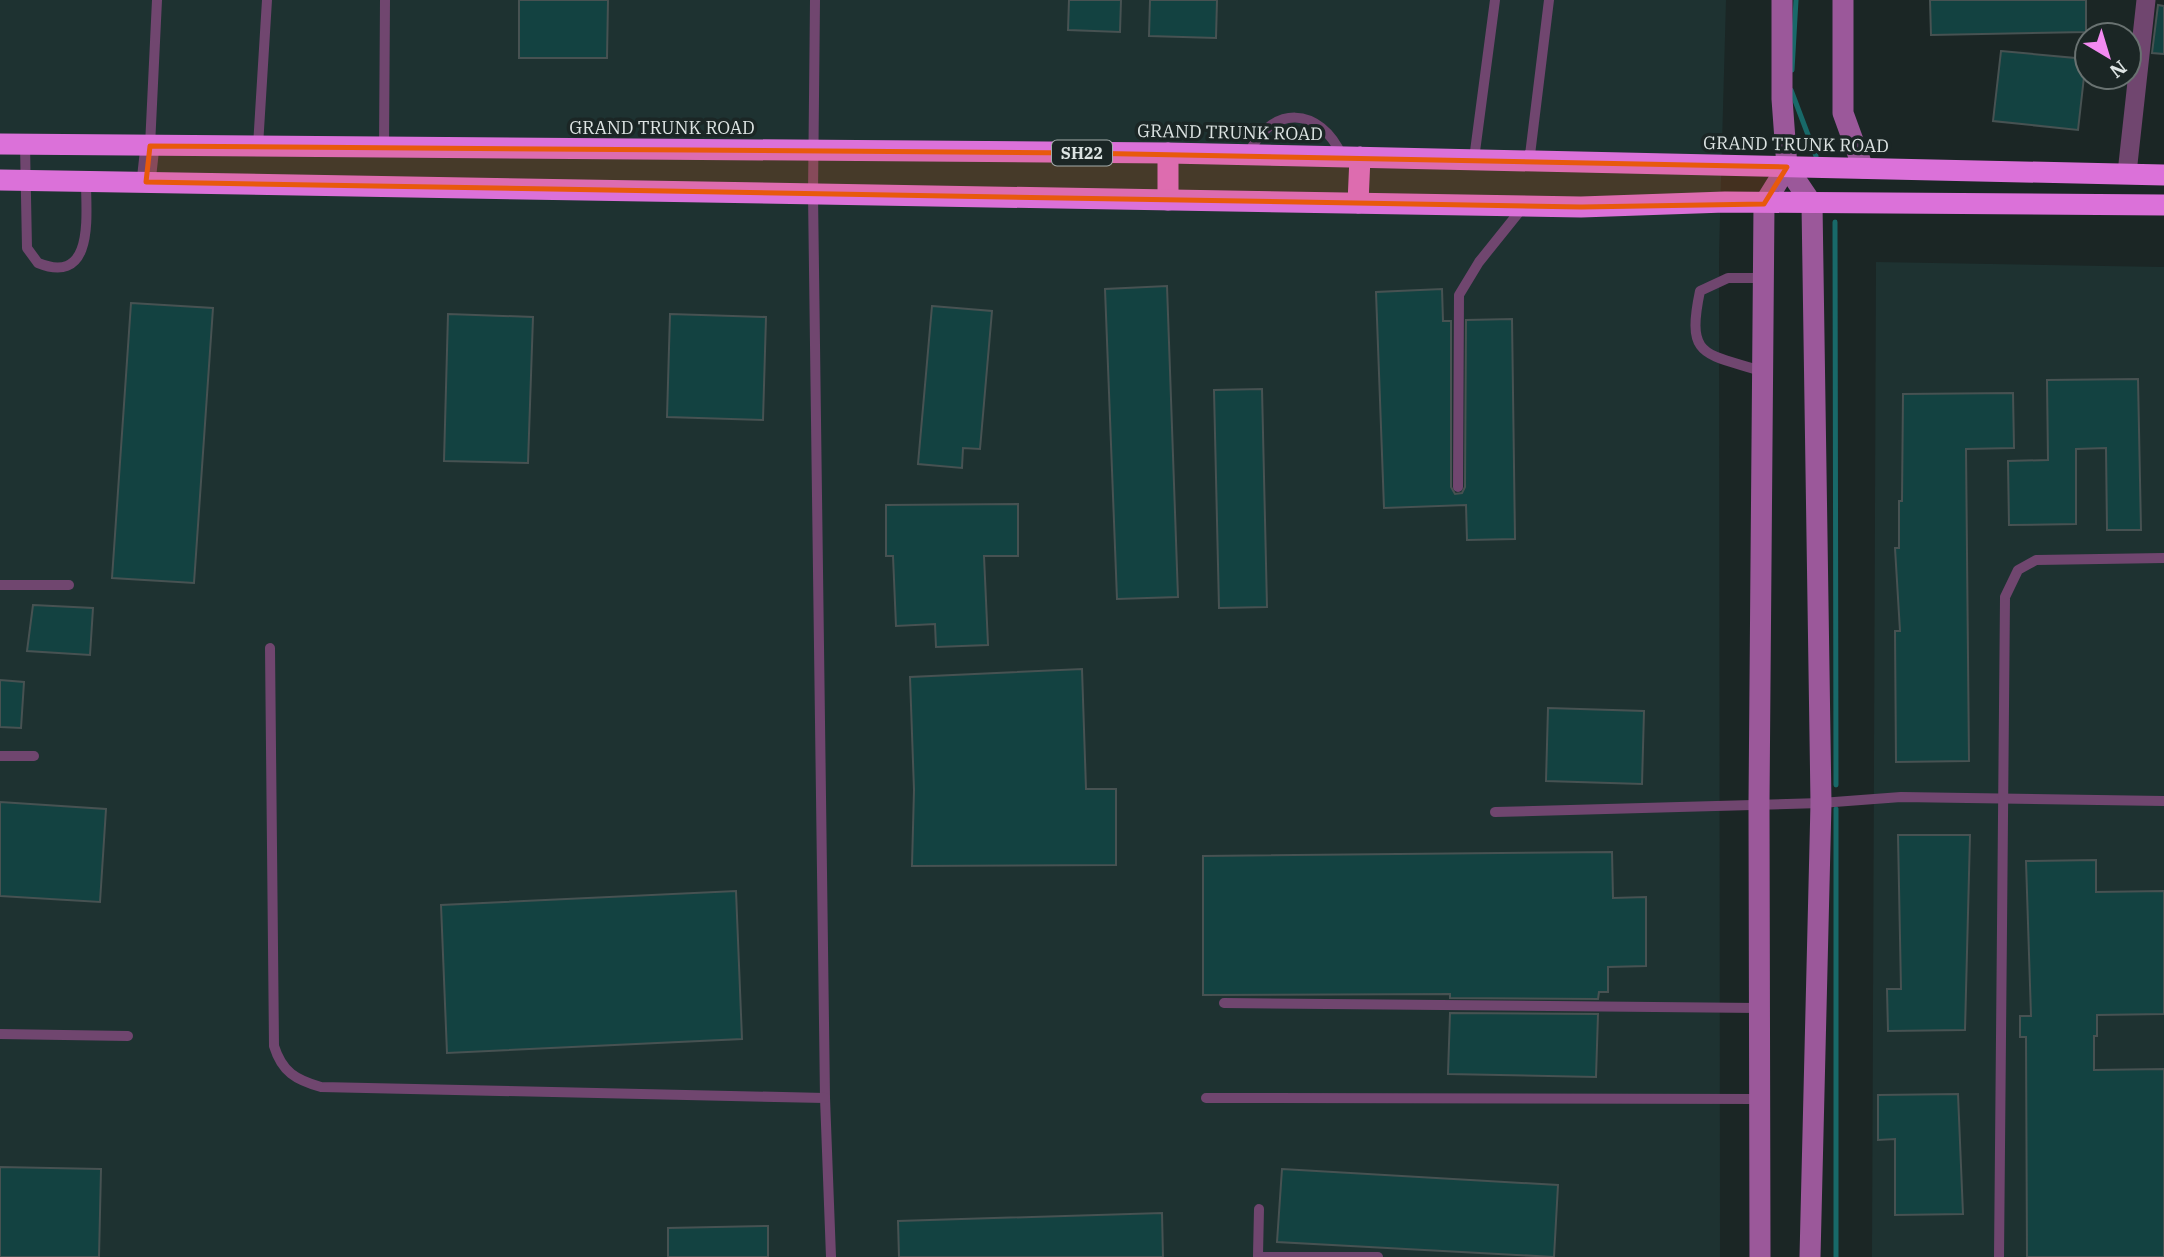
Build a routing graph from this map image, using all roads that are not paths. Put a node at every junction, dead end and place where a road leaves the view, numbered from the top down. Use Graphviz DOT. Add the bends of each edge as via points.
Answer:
graph roads {
  1 [pos="157,0"];
  2 [pos="267,0"];
  3 [pos="386,0"];
  4 [pos="815,0"];
  5 [pos="1495,0"];
  6 [pos="1549,0"];
  7 [pos="1782,0"];
  8 [pos="1843,0"];
  9 [pos="2146,0"];
  10 [pos="0,144"];
  11 [pos="25,144"];
  12 [pos="150,146"];
  13 [pos="258,146"];
  14 [pos="384,147"];
  15 [pos="812,151"];
  16 [pos="1168,153"];
  17 [pos="1248,155"];
  18 [pos="1351,157"];
  19 [pos="1474,160"];
  20 [pos="1529,163"];
  21 [pos="1787,167"];
  22 [pos="1863,168"];
  23 [pos="2127,173"];
  24 [pos="2164,175"];
  25 [pos="0,180"];
  26 [pos="26,180"];
  27 [pos="86,181"];
  28 [pos="146,182"];
  29 [pos="813,194"];
  30 [pos="1168,200"];
  31 [pos="1359,203"];
  32 [pos="1764,204"];
  33 [pos="1812,204"];
  34 [pos="2164,205"];
  35 [pos="1524,206"];
  36 [pos="1763,278"];
  37 [pos="1761,371"];
  38 [pos="1458,487"];
  39 [pos="2164,558"];
  40 [pos="0,585"];
  41 [pos="69,585"];
  42 [pos="270,648"];
  43 [pos="34,755"];
  44 [pos="0,756"];
  45 [pos="2005,796"];
  46 [pos="2164,801"];
  47 [pos="1759,803"];
  48 [pos="1821,803"];
  49 [pos="1495,812"];
  50 [pos="1224,1003"];
  51 [pos="1760,1008"];
  52 [pos="0,1034"];
  53 [pos="128,1036"];
  54 [pos="825,1098"];
  55 [pos="1206,1098"];
  56 [pos="1760,1099"];
  57 [pos="1259,1209"];
  58 [pos="1258,1256"];
  59 [pos="831,1257"];
  60 [pos="1377,1257"];
  61 [pos="1760,1257"];
  62 [pos="1810,1257"];
  63 [pos="1999,1257"];
  1 -- 12 [label="lane"];
  2 -- 13 [label="lane"];
  3 -- 14 [label="lane"];
  4 -- 15 [label="lane"];
  5 -- 19 [label="lane"];
  6 -- 20 [label="lane"];
  7 -- 21 [label="street"];
  8 -- 22 [label="street" via="1843,113"];
  9 -- 23 [label="street"];
  10 -- 11 [label="highway, GRAND TRUNK ROAD / SH22"];
  11 -- 12 [label="highway, GRAND TRUNK ROAD / SH22"];
  11 -- 26 [label="lane"];
  12 -- 13 [label="highway, GRAND TRUNK ROAD / SH22"];
  12 -- 28 [label="street"];
  13 -- 14 [label="highway, GRAND TRUNK ROAD / SH22"];
  14 -- 15 [label="highway, GRAND TRUNK ROAD / SH22"];
  15 -- 16 [label="highway, GRAND TRUNK ROAD / SH22"];
  15 -- 29 [label="lane"];
  16 -- 17 [label="highway, GRAND TRUNK ROAD / SH22"];
  16 -- 30 [label="highway"];
  17 -- 18 [label="highway, GRAND TRUNK ROAD / SH22"];
  17 -- 18 [label="lane" via="1269,124 1294,117 1318,122"];
  18 -- 19 [label="highway, GRAND TRUNK ROAD / SH22"];
  18 -- 31 [label="highway"];
  19 -- 20 [label="highway, GRAND TRUNK ROAD / SH22"];
  20 -- 21 [label="highway, GRAND TRUNK ROAD / SH22"];
  21 -- 22 [label="highway, GRAND TRUNK ROAD / SH22"];
  21 -- 32 [label="street"];
  21 -- 33 [label="street"];
  22 -- 23 [label="highway, GRAND TRUNK ROAD / SH22"];
  23 -- 24 [label="highway, GRAND TRUNK ROAD / SH22"];
  25 -- 26 [label="highway"];
  26 -- 27 [label="highway"];
  26 -- 27 [label="lane" via="27,248 38,264 56,268 68,265 85,248"];
  27 -- 28 [label="highway"];
  28 -- 29 [label="highway"];
  29 -- 30 [label="highway"];
  29 -- 54 [label="lane"];
  30 -- 31 [label="highway"];
  31 -- 35 [label="highway"];
  32 -- 33 [label="highway"];
  32 -- 35 [label="highway"];
  32 -- 36 [label="street"];
  33 -- 34 [label="highway"];
  33 -- 48 [label="street"];
  35 -- 38 [label="lane" via="1459,295"];
  36 -- 37 [label="street"];
  36 -- 37 [label="lane" via="1728,278 1700,291 1694,321 1697,343 1704,352"];
  37 -- 47 [label="street"];
  39 -- 45 [label="lane" via="2036,560 2018,570 2005,597"];
  40 -- 41 [label="lane"];
  42 -- 54 [label="lane" via="274,1046 286,1072 321,1087"];
  43 -- 44 [label="lane"];
  45 -- 46 [label="lane"];
  45 -- 48 [label="lane"];
  45 -- 63 [label="lane"];
  47 -- 48 [label="lane"];
  47 -- 49 [label="lane"];
  47 -- 51 [label="street"];
  48 -- 62 [label="street"];
  50 -- 51 [label="lane"];
  51 -- 56 [label="street"];
  52 -- 53 [label="lane"];
  54 -- 59 [label="lane"];
  55 -- 56 [label="lane"];
  56 -- 61 [label="street"];
  57 -- 58 [label="lane"];
  58 -- 60 [label="lane"];
}
